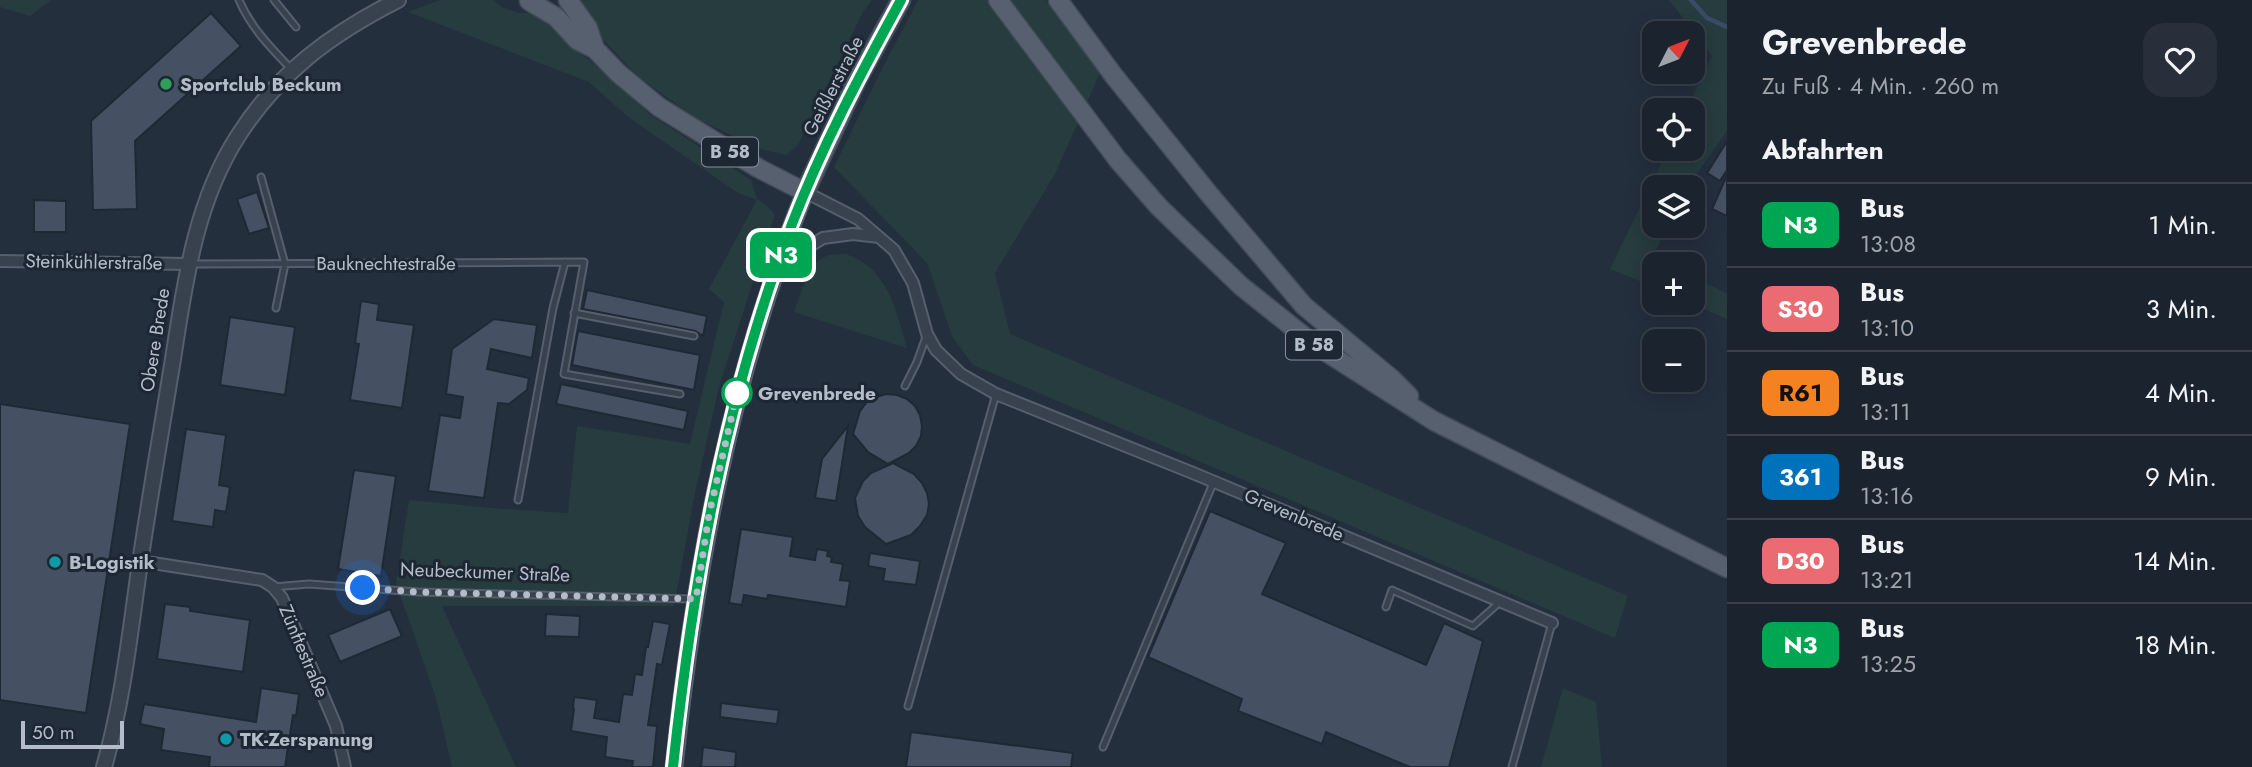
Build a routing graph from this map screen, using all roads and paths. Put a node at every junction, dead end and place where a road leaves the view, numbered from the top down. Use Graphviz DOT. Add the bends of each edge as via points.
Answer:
graph roads {
  1 [pos="239,0"];
  2 [pos="274,0"];
  3 [pos="398,0"];
  4 [pos="527,0"];
  5 [pos="568,0"];
  6 [pos="901,0"];
  7 [pos="998,0"];
  8 [pos="1058,0"];
  9 [pos="296,27"];
  10 [pos="595,49"];
  11 [pos="292,70"];
  12 [pos="261,177"];
  13 [pos="805,192"];
  14 [pos="879,237"];
  15 [pos="0,261"];
  16 [pos="565,262"];
  17 [pos="188,264"];
  18 [pos="285,264"];
  19 [pos="776,267"];
  20 [pos="276,308"];
  21 [pos="575,313"];
  22 [pos="927,334"];
  23 [pos="694,336"];
  24 [pos="905,386"];
  25 [pos="680,394"];
  26 [pos="996,394"];
  27 [pos="1434,421"];
  28 [pos="1214,481"];
  29 [pos="518,500"];
  30 [pos="140,561"];
  31 [pos="1727,568"];
  32 [pos="273,587"];
  33 [pos="696,599"];
  34 [pos="1500,601"];
  35 [pos="1386,607"];
  36 [pos="1552,623"];
  37 [pos="908,706"];
  38 [pos="1103,747"];
  39 [pos="104,767"];
  40 [pos="345,767"];
  41 [pos="674,767"];
  42 [pos="1512,767"];
  1 -- 11 [label="lane" via="247,19"];
  2 -- 9 [label="lane"];
  3 -- 11 [label="street, Obere Brede" via="320,46"];
  4 -- 10 [label="main road, B 58"];
  5 -- 10 [label="main road, B 58" via="588,28"];
  6 -- 13 [label="main road, Geißlerstraße" via="851,91"];
  7 -- 27 [label="main road, B 58" via="1118,160 1159,207 1241,286 1315,345"];
  8 -- 27 [label="main road" via="1114,76 1304,306 1392,379"];
  10 -- 13 [label="main road, B 58" via="659,107"];
  11 -- 17 [label="street, Obere Brede" via="254,115 220,167"];
  12 -- 18 [label="lane"];
  13 -- 14 [label="street, Grevenbrede" via="858,219"];
  13 -- 19 [label="main road"];
  14 -- 19 [label="street" via="824,238"];
  14 -- 22 [label="street, Grevenbrede" via="894,250 913,283"];
  15 -- 17 [label="street, Steinkühlerstraße"];
  16 -- 18 [label="lane, Bauknechtestraße"];
  16 -- 21 [label="lane, Bauknechtestraße" via="584,262"];
  16 -- 29 [label="lane"];
  17 -- 18 [label="lane, Bauknechtestraße"];
  17 -- 30 [label="street, Obere Brede"];
  18 -- 20 [label="lane"];
  19 -- 33 [label="main road" via="726,437"];
  21 -- 23 [label="lane"];
  21 -- 25 [label="lane" via="564,374"];
  22 -- 24 [label="lane"];
  22 -- 26 [label="street, Grevenbrede" via="936,350 961,374"];
  26 -- 28 [label="street, Grevenbrede"];
  26 -- 37 [label="lane"];
  27 -- 31 [label="main road, B 58"];
  28 -- 34 [label="street, Grevenbrede"];
  28 -- 38 [label="lane"];
  30 -- 32 [label="street, Zünftestraße" via="262,580"];
  30 -- 39 [label="street, Obere Brede"];
  32 -- 33 [label="lane, Neubeckumer Straße" via="309,584 418,592"];
  32 -- 40 [label="street, Zünftestraße" via="282,598 336,726"];
  33 -- 41 [label="main road"];
  34 -- 35 [label="lane" via="1474,626 1392,590"];
  34 -- 36 [label="street, Grevenbrede"];
  36 -- 42 [label="lane"];
}
